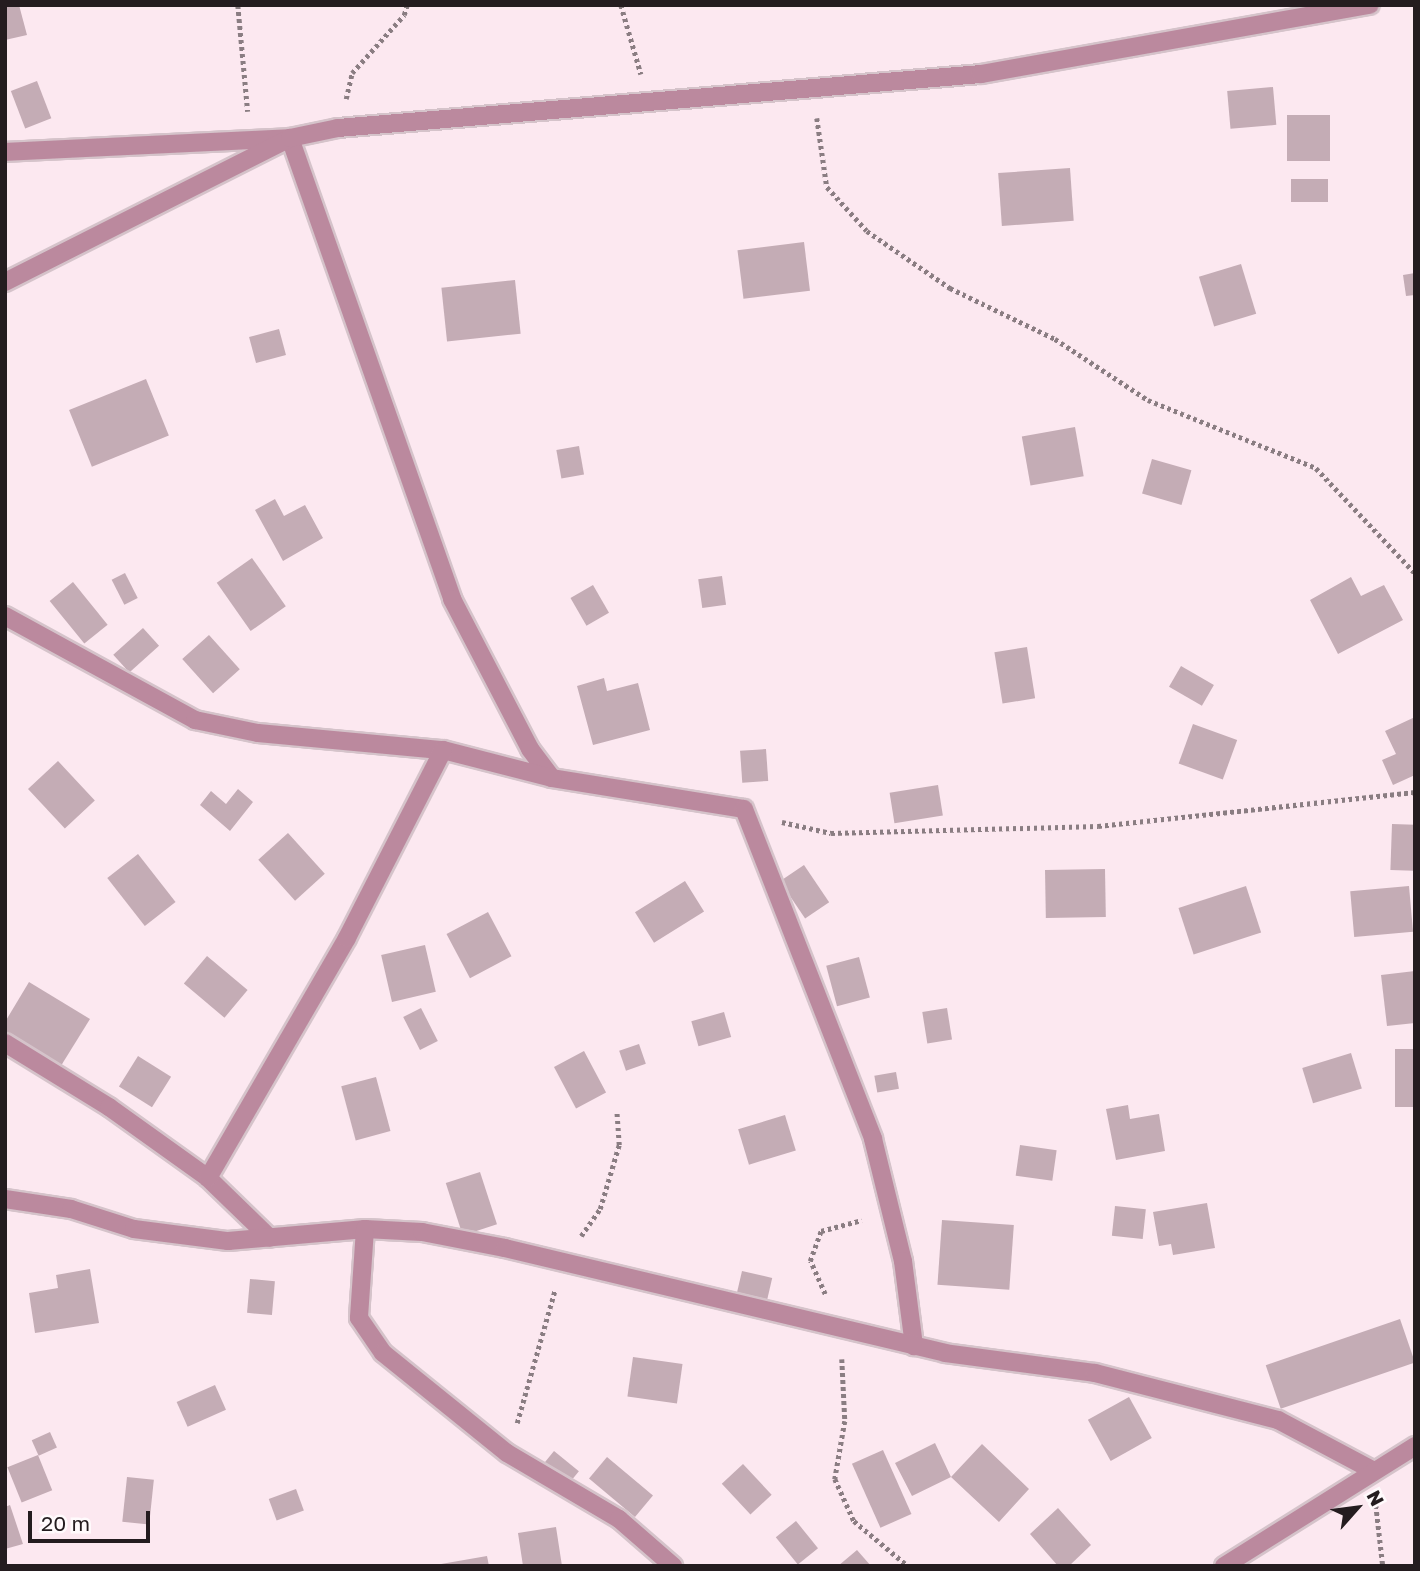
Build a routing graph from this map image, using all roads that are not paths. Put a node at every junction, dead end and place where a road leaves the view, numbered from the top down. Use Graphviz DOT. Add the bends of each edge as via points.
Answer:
graph roads {
  1 [pos="1370,5"];
  2 [pos="290,138"];
  3 [pos="5,152"];
  4 [pos="5,282"];
  5 [pos="5,616"];
  6 [pos="443,750"];
  7 [pos="552,778"];
  8 [pos="5,1043"];
  9 [pos="208,1178"];
  10 [pos="5,1199"];
  11 [pos="365,1229"];
  12 [pos="270,1238"];
  13 [pos="914,1346"];
  14 [pos="1415,1446"];
  15 [pos="1372,1470"];
  16 [pos="673,1566"];
  17 [pos="1224,1566"];
  1 -- 2 [label="street" via="981,74 338,128"];
  2 -- 3 [label="street"];
  2 -- 4 [label="street"];
  2 -- 7 [label="street" via="452,599 488,675"];
  5 -- 6 [label="street" via="195,720 258,733"];
  6 -- 7 [label="street"];
  6 -- 9 [label="street" via="346,938"];
  7 -- 13 [label="street" via="744,809 873,1139 891,1211"];
  8 -- 9 [label="street" via="109,1107"];
  9 -- 12 [label="street"];
  10 -- 12 [label="street" via="71,1209 134,1229 186,1237"];
  11 -- 12 [label="street"];
  11 -- 13 [label="street" via="422,1232 505,1248"];
  11 -- 16 [label="street" via="359,1318 383,1353 507,1453 619,1519"];
  13 -- 15 [label="street" via="1095,1373 1278,1420"];
  14 -- 15 [label="street"];
  15 -- 17 [label="street"];
}
